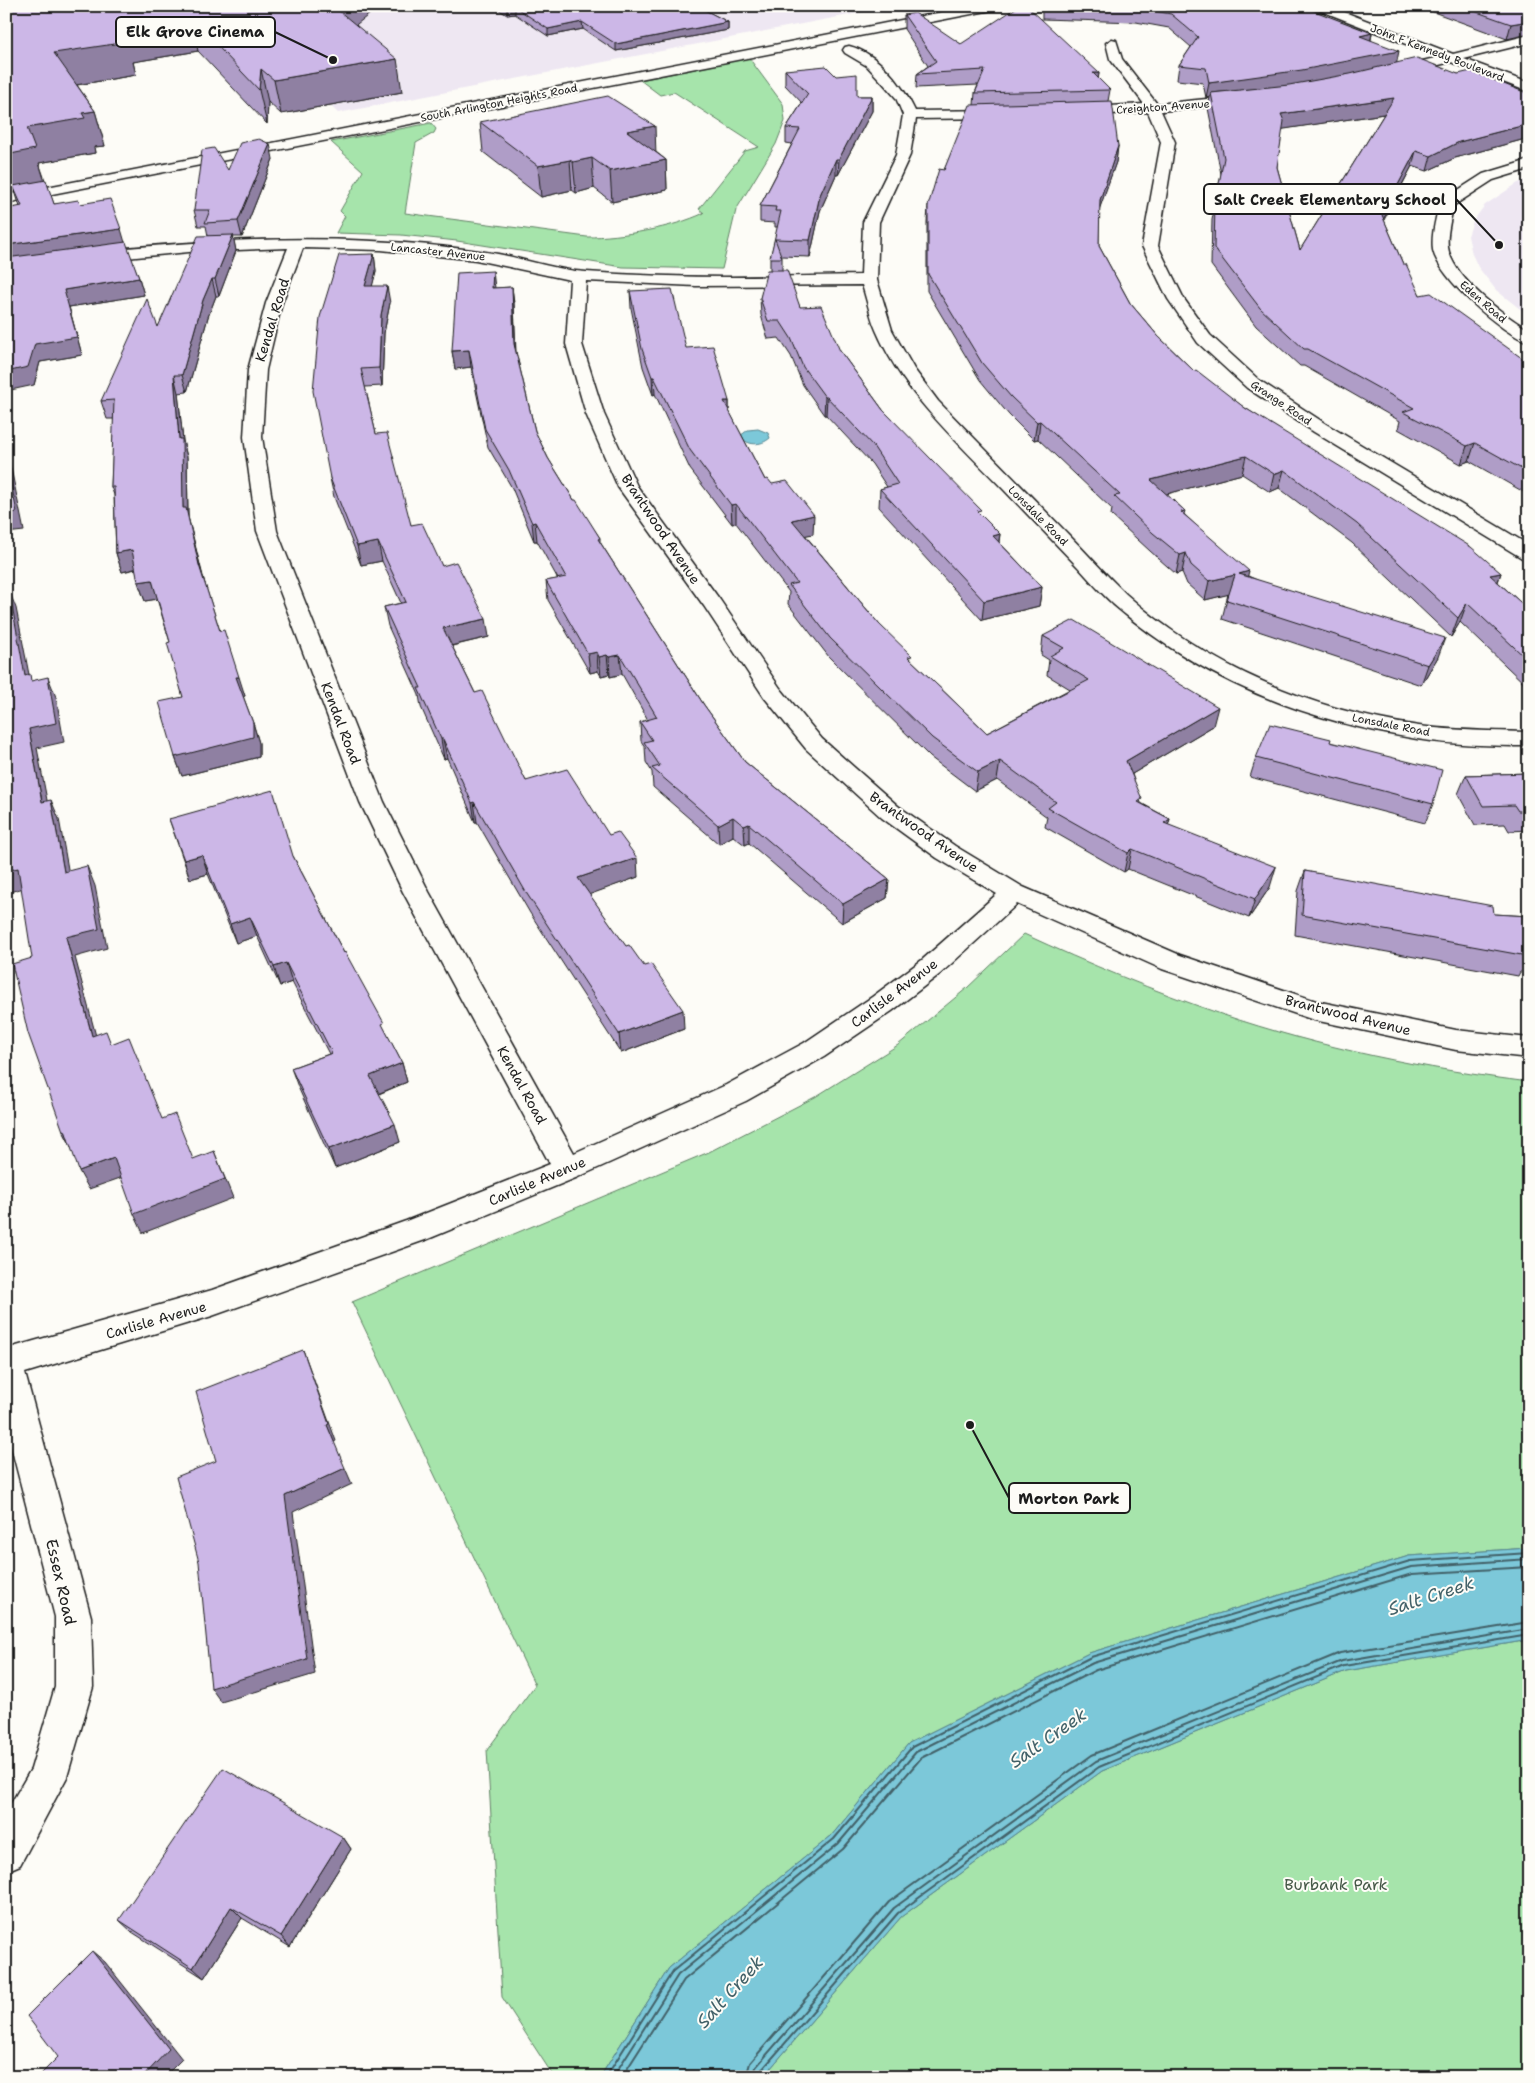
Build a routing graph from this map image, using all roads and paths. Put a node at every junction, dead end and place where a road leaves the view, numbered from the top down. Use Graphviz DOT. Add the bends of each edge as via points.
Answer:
graph roads {
  1 [pos="992,6"];
  2 [pos="1318,6"];
  3 [pos="1529,39"];
  4 [pos="1457,41"];
  5 [pos="1112,43"];
  6 [pos="849,50"];
  7 [pos="1482,50"];
  8 [pos="1501,57"];
  9 [pos="1452,58"];
  10 [pos="608,68"];
  11 [pos="1383,75"];
  12 [pos="562,77"];
  13 [pos="543,80"];
  14 [pos="1529,88"];
  15 [pos="1257,97"];
  16 [pos="1153,108"];
  17 [pos="1064,113"];
  18 [pos="1017,114"];
  19 [pos="910,115"];
  20 [pos="1529,164"];
  21 [pos="6,188"];
  22 [pos="6,199"];
  23 [pos="298,244"];
  24 [pos="82,257"];
  25 [pos="578,276"];
  26 [pos="869,280"];
  27 [pos="1529,337"];
  28 [pos="1529,554"];
  29 [pos="1529,739"];
  30 [pos="1014,893"];
  31 [pos="1529,1048"];
  32 [pos="568,1169"];
  33 [pos="6,1364"];
  34 [pos="6,1851"];
  1 -- 22 [label="street, South Arlington Heights Road"];
  2 -- 9 [label="street, John F Kennedy Boulevard"];
  3 -- 7 [label="street"];
  4 -- 7 [label="street, John F Kennedy Boulevard"];
  5 -- 16 [label="street, Grange Road" via="1116,59"];
  6 -- 19 [label="street" via="871,63 887,79 902,97"];
  7 -- 8 [label="street, John F Kennedy Boulevard"];
  7 -- 9 [label="street"];
  9 -- 11 [label="street"];
  9 -- 14 [label="street, John F Kennedy Boulevard"];
  10 -- 12 [label="street, South Arlington Heights Road"];
  13 -- 21 [label="street, South Arlington Heights Road"];
  15 -- 16 [label="street, Creighton Avenue"];
  16 -- 17 [label="street, Creighton Avenue"];
  16 -- 28 [label="street, Grange Road" via="1168,142 1150,246 1176,298 1204,339 1253,384"];
  18 -- 19 [label="street"];
  19 -- 26 [label="street, Lonsdale Road" via="903,155 871,222"];
  20 -- 27 [label="street, Eden Road" via="1488,176 1446,204 1441,252 1460,282 1479,301"];
  23 -- 24 [label="street, Lancaster Avenue" via="151,249"];
  23 -- 25 [label="street, Lancaster Avenue" via="367,244 478,255"];
  23 -- 32 [label="street, Kendal Road" via="274,302 256,370 253,437 267,531 372,802 416,892"];
  25 -- 26 [label="street, Lancaster Avenue" via="692,282"];
  25 -- 30 [label="street, Brantwood Avenue" via="574,344 595,414 628,487 772,692 814,744 890,812 946,852"];
  26 -- 29 [label="street, Lonsdale Road" via="884,330 906,370 932,405 1119,598 1170,639 1266,691 1323,711 1418,732 1470,738"];
  30 -- 31 [label="street, Brantwood Avenue" via="1171,962 1314,1010 1456,1040"];
  30 -- 32 [label="street, Carlisle Avenue" via="931,967 814,1050 736,1094"];
  32 -- 33 [label="street, Carlisle Avenue" via="417,1230 212,1304"];
  33 -- 34 [label="street, Essex Road" via="73,1617 74,1687 48,1777"];
}
